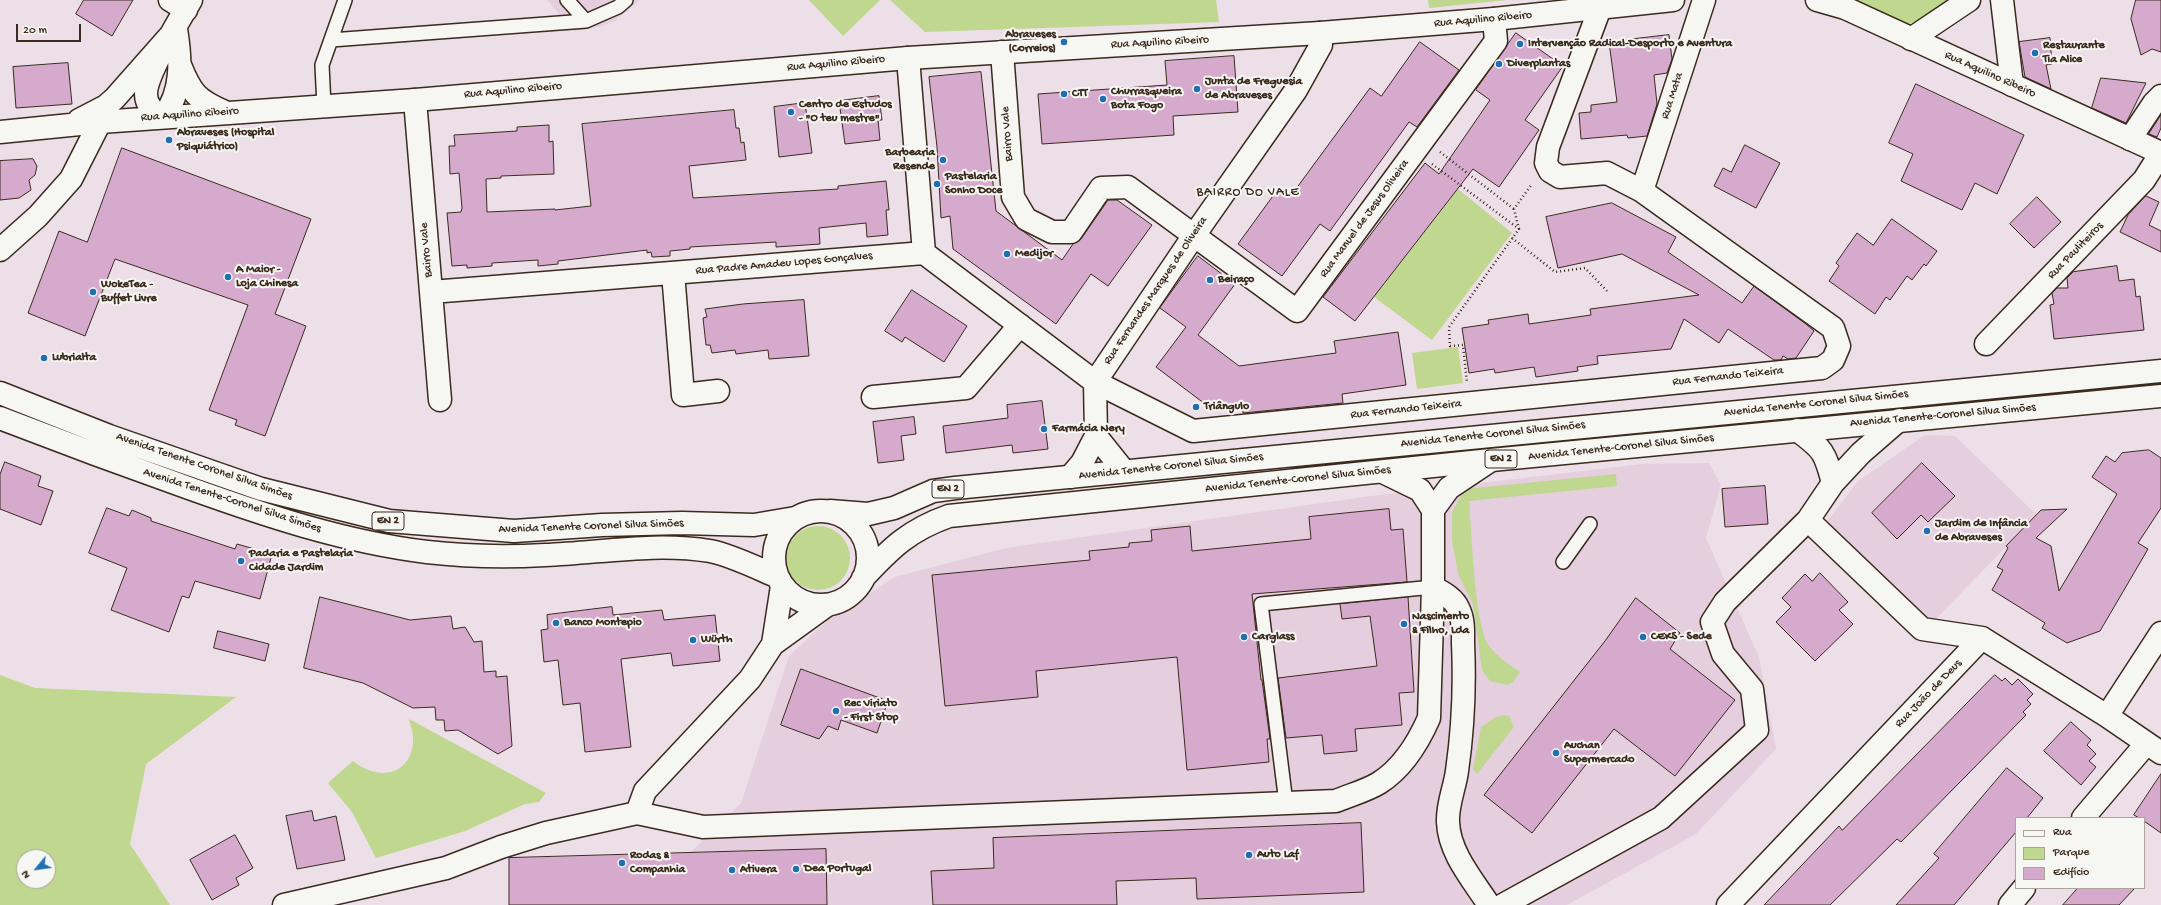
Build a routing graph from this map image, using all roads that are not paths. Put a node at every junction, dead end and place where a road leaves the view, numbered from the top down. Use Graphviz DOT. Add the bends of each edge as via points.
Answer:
graph roads {
  1 [pos="345,0"];
  2 [pos="567,0"];
  3 [pos="626,0"];
  4 [pos="1673,0"];
  5 [pos="1704,0"];
  6 [pos="1817,0"];
  7 [pos="1969,0"];
  8 [pos="2002,0"];
  9 [pos="1600,8"];
  10 [pos="181,10"];
  11 [pos="1494,19"];
  12 [pos="586,21"];
  13 [pos="1320,34"];
  14 [pos="1911,39"];
  15 [pos="331,40"];
  16 [pos="1002,52"];
  17 [pos="908,58"];
  18 [pos="180,65"];
  19 [pos="2012,85"];
  20 [pos="2161,96"];
  21 [pos="415,100"];
  22 [pos="324,106"];
  23 [pos="225,112"];
  24 [pos="163,117"];
  25 [pos="100,122"];
  26 [pos="68,125"];
  27 [pos="0,132"];
  28 [pos="2130,139"];
  29 [pos="2161,153"];
  30 [pos="1642,191"];
  31 [pos="1194,234"];
  32 [pos="0,250"];
  33 [pos="924,253"];
  34 [pos="674,273"];
  35 [pos="431,292"];
  36 [pos="1020,325"];
  37 [pos="1986,344"];
  38 [pos="2161,371"];
  39 [pos="1095,382"];
  40 [pos="718,391"];
  41 [pos="0,393"];
  42 [pos="2161,396"];
  43 [pos="873,397"];
  44 [pos="440,400"];
  45 [pos="0,418"];
  46 [pos="1899,420"];
  47 [pos="1797,430"];
  48 [pos="1096,436"];
  49 [pos="1491,460"];
  50 [pos="1124,471"];
  51 [pos="1383,472"];
  52 [pos="1070,477"];
  53 [pos="1833,483"];
  54 [pos="1433,510"];
  55 [pos="830,512"];
  56 [pos="795,518"];
  57 [pos="1808,520"];
  58 [pos="1590,524"];
  59 [pos="1563,562"];
  60 [pos="863,578"];
  61 [pos="780,581"];
  62 [pos="1433,587"];
  63 [pos="827,605"];
  64 [pos="2161,633"];
  65 [pos="1982,638"];
  66 [pos="773,644"];
  67 [pos="2107,716"];
  68 [pos="2153,749"];
  69 [pos="1286,803"];
  70 [pos="637,812"];
  71 [pos="2084,817"];
  72 [pos="2023,889"];
  73 [pos="284,905"];
  74 [pos="1489,905"];
  75 [pos="1503,905"];
  76 [pos="1728,905"];
  77 [pos="2010,905"];
  1 -- 15 [label="lane"];
  2 -- 12 [label="lane"];
  3 -- 12 [label="lane" via="618,7"];
  4 -- 9 [label="street, Rua Aquilino Ribeiro"];
  5 -- 30 [label="street, Rua Mata"];
  6 -- 14 [label="street, Rua Aquilino Ribeiro" via="1845,8"];
  7 -- 14 [label="street"];
  8 -- 19 [label="street"];
  9 -- 11 [label="street, Rua Aquilino Ribeiro"];
  9 -- 30 [label="street, Rua Fernando Teixeira" via="1548,148 1546,163 1550,171 1560,177 1607,173"];
  10 -- 18 [label="street"];
  10 -- 24 [label="street" via="149,76 146,94 151,108"];
  10 -- 26 [label="street" via="115,98 106,106"];
  11 -- 13 [label="street, Rua Aquilino Ribeiro"];
  11 -- 31 [label="street, Rua Manuel de Jesus Oliveira" via="1496,41 1297,311"];
  12 -- 15 [label="lane"];
  13 -- 16 [label="street, Rua Aquilino Ribeiro"];
  13 -- 31 [label="street, Rua Fernandes Marques de Oliveira" via="1321,45 1296,90"];
  14 -- 19 [label="street, Rua Aquilino Ribeiro"];
  15 -- 22 [label="lane" via="322,65"];
  16 -- 17 [label="street, Rua Aquilino Ribeiro"];
  16 -- 31 [label="street, Bairro Vale" via="1013,197 1026,219 1052,232 1071,232 1102,188 1128,187"];
  17 -- 21 [label="street, Rua Aquilino Ribeiro"];
  17 -- 33 [label="street"];
  18 -- 23 [label="street" via="191,90 198,98"];
  18 -- 24 [label="street" via="176,94"];
  19 -- 28 [label="street, Rua Aquilino Ribeiro"];
  20 -- 28 [label="street"];
  21 -- 22 [label="street, Rua Aquilino Ribeiro"];
  21 -- 35 [label="street, Bairro Vale"];
  22 -- 23 [label="street, Rua Aquilino Ribeiro"];
  23 -- 24 [label="street, Rua Aquilino Ribeiro"];
  24 -- 25 [label="street, Rua Aquilino Ribeiro"];
  25 -- 26 [label="street, Rua Aquilino Ribeiro"];
  25 -- 32 [label="street" via="71,179 38,216"];
  26 -- 27 [label="street, Rua Aquilino Ribeiro"];
  28 -- 29 [label="street, Rua Aquilino Ribeiro"];
  29 -- 37 [label="street, Rua Pauliteiros" via="2144,180"];
  30 -- 39 [label="street, Rua Fernando Teixeira" via="1833,328 1839,346 1833,360 1822,368 1193,431"];
  31 -- 39 [label="street, Rua Fernandes Marques de Oliveira"];
  33 -- 34 [label="street, Rua Padre Amadeu Lopes Gonçalves"];
  33 -- 36 [label="street"];
  34 -- 35 [label="street, Rua Padre Amadeu Lopes Gonçalves"];
  34 -- 40 [label="street" via="683,395"];
  35 -- 44 [label="street, Bairro Vale"];
  36 -- 39 [label="street"];
  36 -- 43 [label="street" via="966,388"];
  38 -- 50 [label="street, Avenida Tenente Coronel Silva Simões / EN 2"];
  39 -- 48 [label="street"];
  41 -- 56 [label="street, Avenida Tenente Coronel Silva Simões / EN 2" via="109,436 261,489 389,521 514,531 682,523 754,525"];
  42 -- 46 [label="street, Avenida Tenente-Coronel Silva Simões / EN 2"];
  45 -- 61 [label="street, Avenida Tenente-Coronel Silva Simões / EN 2" via="228,502 337,535 428,552 544,556 649,547 712,551"];
  46 -- 47 [label="street, Avenida Tenente-Coronel Silva Simões / EN 2"];
  46 -- 53 [label="street" via="1861,453"];
  47 -- 49 [label="street, Avenida Tenente-Coronel Silva Simões / EN 2"];
  47 -- 53 [label="street" via="1818,445 1826,456"];
  48 -- 50 [label="street"];
  48 -- 52 [label="street" via="1082,463"];
  49 -- 51 [label="street, Avenida Tenente-Coronel Silva Simões / EN 2"];
  49 -- 54 [label="street" via="1449,488"];
  50 -- 52 [label="street, Avenida Tenente Coronel Silva Simões / EN 2"];
  51 -- 54 [label="street" via="1420,490"];
  51 -- 60 [label="street, Avenida Tenente-Coronel Silva Simões / EN 2" via="949,516 925,524 906,537"];
  52 -- 55 [label="street, Avenida Tenente Coronel Silva Simões / EN 2" via="933,491 894,508 868,514"];
  53 -- 57 [label="street"];
  54 -- 62 [label="street"];
  55 -- 56 [label="street, EN 2" via="812,511"];
  55 -- 60 [label="street, EN 2" via="844,516 855,525 863,537 867,550 867,564"];
  56 -- 61 [label="street, EN 2" via="785,526 774,551 774,564"];
  57 -- 65 [label="street" via="1922,630"];
  57 -- 75 [label="street" via="1725,602 1712,622 1723,654 1752,689 1757,730 1661,818"];
  58 -- 59 [label="lane"];
  60 -- 63 [label="street, EN 2" via="854,591 842,600"];
  61 -- 63 [label="street, EN 2" via="797,599 811,604"];
  61 -- 66 [label="street"];
  62 -- 69 [label="street" via="1429,718 1409,755 1379,783 1336,801"];
  62 -- 69 [label="lane" via="1261,604"];
  62 -- 74 [label="street" via="1446,594 1458,606 1462,618 1465,674 1463,715 1448,821 1451,840 1458,857"];
  63 -- 66 [label="street"];
  64 -- 67 [label="street"];
  65 -- 67 [label="street"];
  65 -- 76 [label="street, Rua João de Deus"];
  66 -- 70 [label="street" via="750,679 645,791"];
  67 -- 68 [label="street"];
  68 -- 71 [label="street"];
  69 -- 70 [label="street" via="703,827"];
  70 -- 73 [label="street" via="501,846 446,868"];
  72 -- 77 [label="street"];
}
